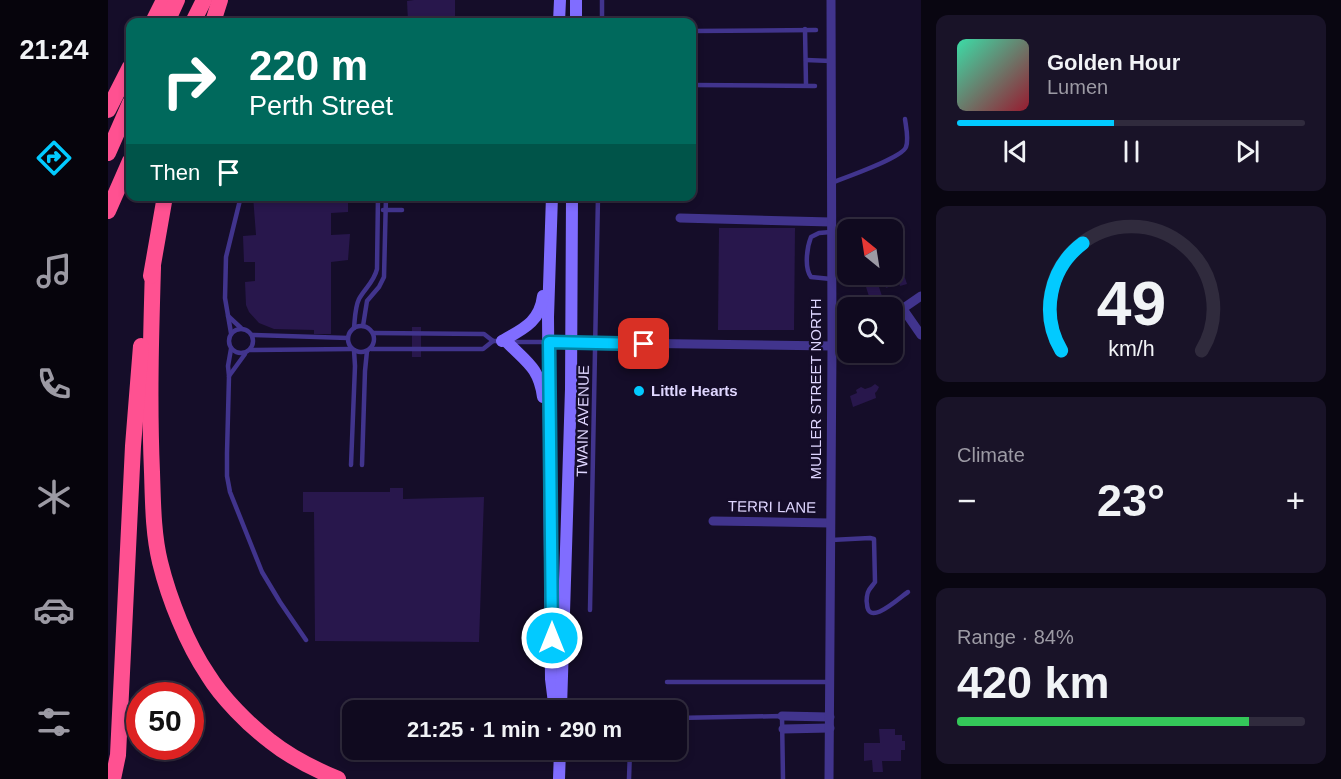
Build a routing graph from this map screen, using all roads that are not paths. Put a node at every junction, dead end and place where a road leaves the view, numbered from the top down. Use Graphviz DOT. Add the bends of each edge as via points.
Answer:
graph roads {
  1 [pos="164,0"];
  2 [pos="177,0"];
  3 [pos="204,0"];
  4 [pos="220,0"];
  5 [pos="560,0"];
  6 [pos="576,0"];
  7 [pos="602,0"];
  8 [pos="831,0"];
  9 [pos="155,18"];
  10 [pos="169,18"];
  11 [pos="195,18"];
  12 [pos="214,18"];
  13 [pos="560,18"];
  14 [pos="576,18"];
  15 [pos="602,18"];
  16 [pos="805,29"];
  17 [pos="816,30"];
  18 [pos="696,31"];
  19 [pos="806,60"];
  20 [pos="831,61"];
  21 [pos="126,75"];
  22 [pos="696,85"];
  23 [pos="806,85"];
  24 [pos="816,86"];
  25 [pos="108,111"];
  26 [pos="126,112"];
  27 [pos="905,119"];
  28 [pos="108,153"];
  29 [pos="126,170"];
  30 [pos="831,183"];
  31 [pos="164,201"];
  32 [pos="241,201"];
  33 [pos="378,201"];
  34 [pos="386,201"];
  35 [pos="552,201"];
  36 [pos="572,201"];
  37 [pos="598,201"];
  38 [pos="386,210"];
  39 [pos="402,210"];
  40 [pos="108,211"];
  41 [pos="377,211"];
  42 [pos="680,218"];
  43 [pos="831,227"];
  44 [pos="550,234"];
  45 [pos="153,267"];
  46 [pos="831,279"];
  47 [pos="366,290"];
  48 [pos="372,294"];
  49 [pos="921,296"];
  50 [pos="903,309"];
  51 [pos="228,316"];
  52 [pos="363,326"];
  53 [pos="354,328"];
  54 [pos="242,329"];
  55 [pos="231,333"];
  56 [pos="373,333"];
  57 [pos="252,335"];
  58 [pos="921,335"];
  59 [pos="348,338"];
  60 [pos="500,341"];
  61 [pos="549,342"];
  62 [pos="571,343"];
  63 [pos="596,344"];
  64 [pos="832,346"];
  65 [pos="837,346"];
  66 [pos="231,349"];
  67 [pos="353,350"];
  68 [pos="369,350"];
  69 [pos="248,351"];
  70 [pos="229,376"];
  71 [pos="353,404"];
  72 [pos="364,405"];
  73 [pos="550,455"];
  74 [pos="351,465"];
  75 [pos="362,465"];
  76 [pos="713,521"];
  77 [pos="830,523"];
  78 [pos="830,540"];
  79 [pos="908,592"];
  80 [pos="590,610"];
  81 [pos="306,640"];
  82 [pos="667,682"];
  83 [pos="830,682"];
  84 [pos="554,700"];
  85 [pos="561,700"];
  86 [pos="782,716"];
  87 [pos="830,717"];
  88 [pos="687,718"];
  89 [pos="830,728"];
  90 [pos="783,729"];
  91 [pos="559,760"];
  92 [pos="630,760"];
  93 [pos="111,779"];
  94 [pos="338,779"];
  95 [pos="559,779"];
  96 [pos="629,779"];
  97 [pos="783,779"];
  98 [pos="829,779"];
  1 -- 9 [label="highway"];
  2 -- 10 [label="highway"];
  3 -- 11 [label="highway"];
  4 -- 12 [label="highway"];
  5 -- 13 [label="main road"];
  6 -- 14 [label="main road"];
  7 -- 15 [label="lane"];
  8 -- 20 [label="street, MULLER STREET NORTH"];
  16 -- 17 [label="lane"];
  16 -- 18 [label="lane"];
  16 -- 19 [label="lane"];
  19 -- 20 [label="lane"];
  19 -- 23 [label="lane"];
  20 -- 30 [label="street, MULLER STREET NORTH"];
  21 -- 25 [label="highway"];
  22 -- 23 [label="lane"];
  23 -- 24 [label="lane"];
  26 -- 28 [label="highway"];
  27 -- 30 [label="lane" via="907,140 903,152"];
  29 -- 40 [label="highway"];
  30 -- 43 [label="street, MULLER STREET NORTH"];
  31 -- 45 [label="highway"];
  32 -- 51 [label="lane" via="226,257"];
  33 -- 41 [label="lane"];
  34 -- 38 [label="lane"];
  35 -- 44 [label="main road"];
  36 -- 62 [label="main road"];
  37 -- 63 [label="lane, TWAIN AVENUE"];
  38 -- 39 [label="lane"];
  38 -- 41 [label="lane"];
  38 -- 48 [label="lane" via="384,277"];
  41 -- 47 [label="lane" via="377,269"];
  42 -- 43 [label="street"];
  43 -- 46 [label="street, MULLER STREET NORTH"];
  43 -- 46 [label="lane" via="811,237 808,272 811,277"];
  44 -- 60 [label="main road" via="540,311 531,323"];
  44 -- 61 [label="main road"];
  45 -- 93 [label="highway" via="143,318 118,755"];
  45 -- 94 [label="highway" via="153,511 160,561 172,600 208,676 235,709 270,741"];
  46 -- 64 [label="street, MULLER STREET NORTH"];
  47 -- 48 [label="lane"];
  47 -- 53 [label="lane" via="357,304"];
  48 -- 52 [label="lane" via="365,306"];
  49 -- 50 [label="street"];
  50 -- 58 [label="street"];
  51 -- 54 [label="lane"];
  51 -- 55 [label="lane"];
  52 -- 53 [label="lane"];
  52 -- 56 [label="lane"];
  53 -- 59 [label="lane"];
  54 -- 55 [label="lane"];
  54 -- 57 [label="lane"];
  55 -- 66 [label="lane"];
  56 -- 60 [label="lane" via="484,334"];
  56 -- 68 [label="lane" via="375,341"];
  57 -- 59 [label="lane"];
  57 -- 69 [label="lane" via="254,343"];
  59 -- 67 [label="lane"];
  60 -- 61 [label="lane"];
  60 -- 68 [label="lane" via="483,349"];
  60 -- 73 [label="main road" via="535,370 542,383"];
  61 -- 62 [label="street"];
  61 -- 73 [label="main road"];
  62 -- 63 [label="street"];
  62 -- 85 [label="main road"];
  63 -- 64 [label="street"];
  63 -- 80 [label="lane, TWAIN AVENUE"];
  64 -- 65 [label="street"];
  64 -- 77 [label="street, MULLER STREET NORTH"];
  66 -- 69 [label="lane" via="238,353"];
  66 -- 70 [label="lane"];
  67 -- 68 [label="lane"];
  67 -- 69 [label="lane"];
  67 -- 71 [label="lane"];
  68 -- 72 [label="lane"];
  69 -- 70 [label="lane"];
  70 -- 81 [label="lane" via="230,492 262,572"];
  71 -- 72 [label="lane"];
  71 -- 74 [label="lane"];
  72 -- 75 [label="lane"];
  73 -- 84 [label="main road"];
  76 -- 77 [label="street, TERRI LANE"];
  77 -- 78 [label="street, MULLER STREET NORTH"];
  78 -- 79 [label="lane" via="874,539 875,582 868,591 869,611 881,612"];
  78 -- 83 [label="street, MULLER STREET NORTH"];
  82 -- 83 [label="lane"];
  83 -- 87 [label="street, MULLER STREET NORTH"];
  86 -- 87 [label="street"];
  86 -- 88 [label="lane"];
  86 -- 90 [label="lane"];
  87 -- 89 [label="street, MULLER STREET NORTH"];
  89 -- 90 [label="street"];
  89 -- 98 [label="street, MULLER STREET NORTH"];
  90 -- 97 [label="lane"];
  91 -- 95 [label="main road"];
  92 -- 96 [label="lane"];
}
